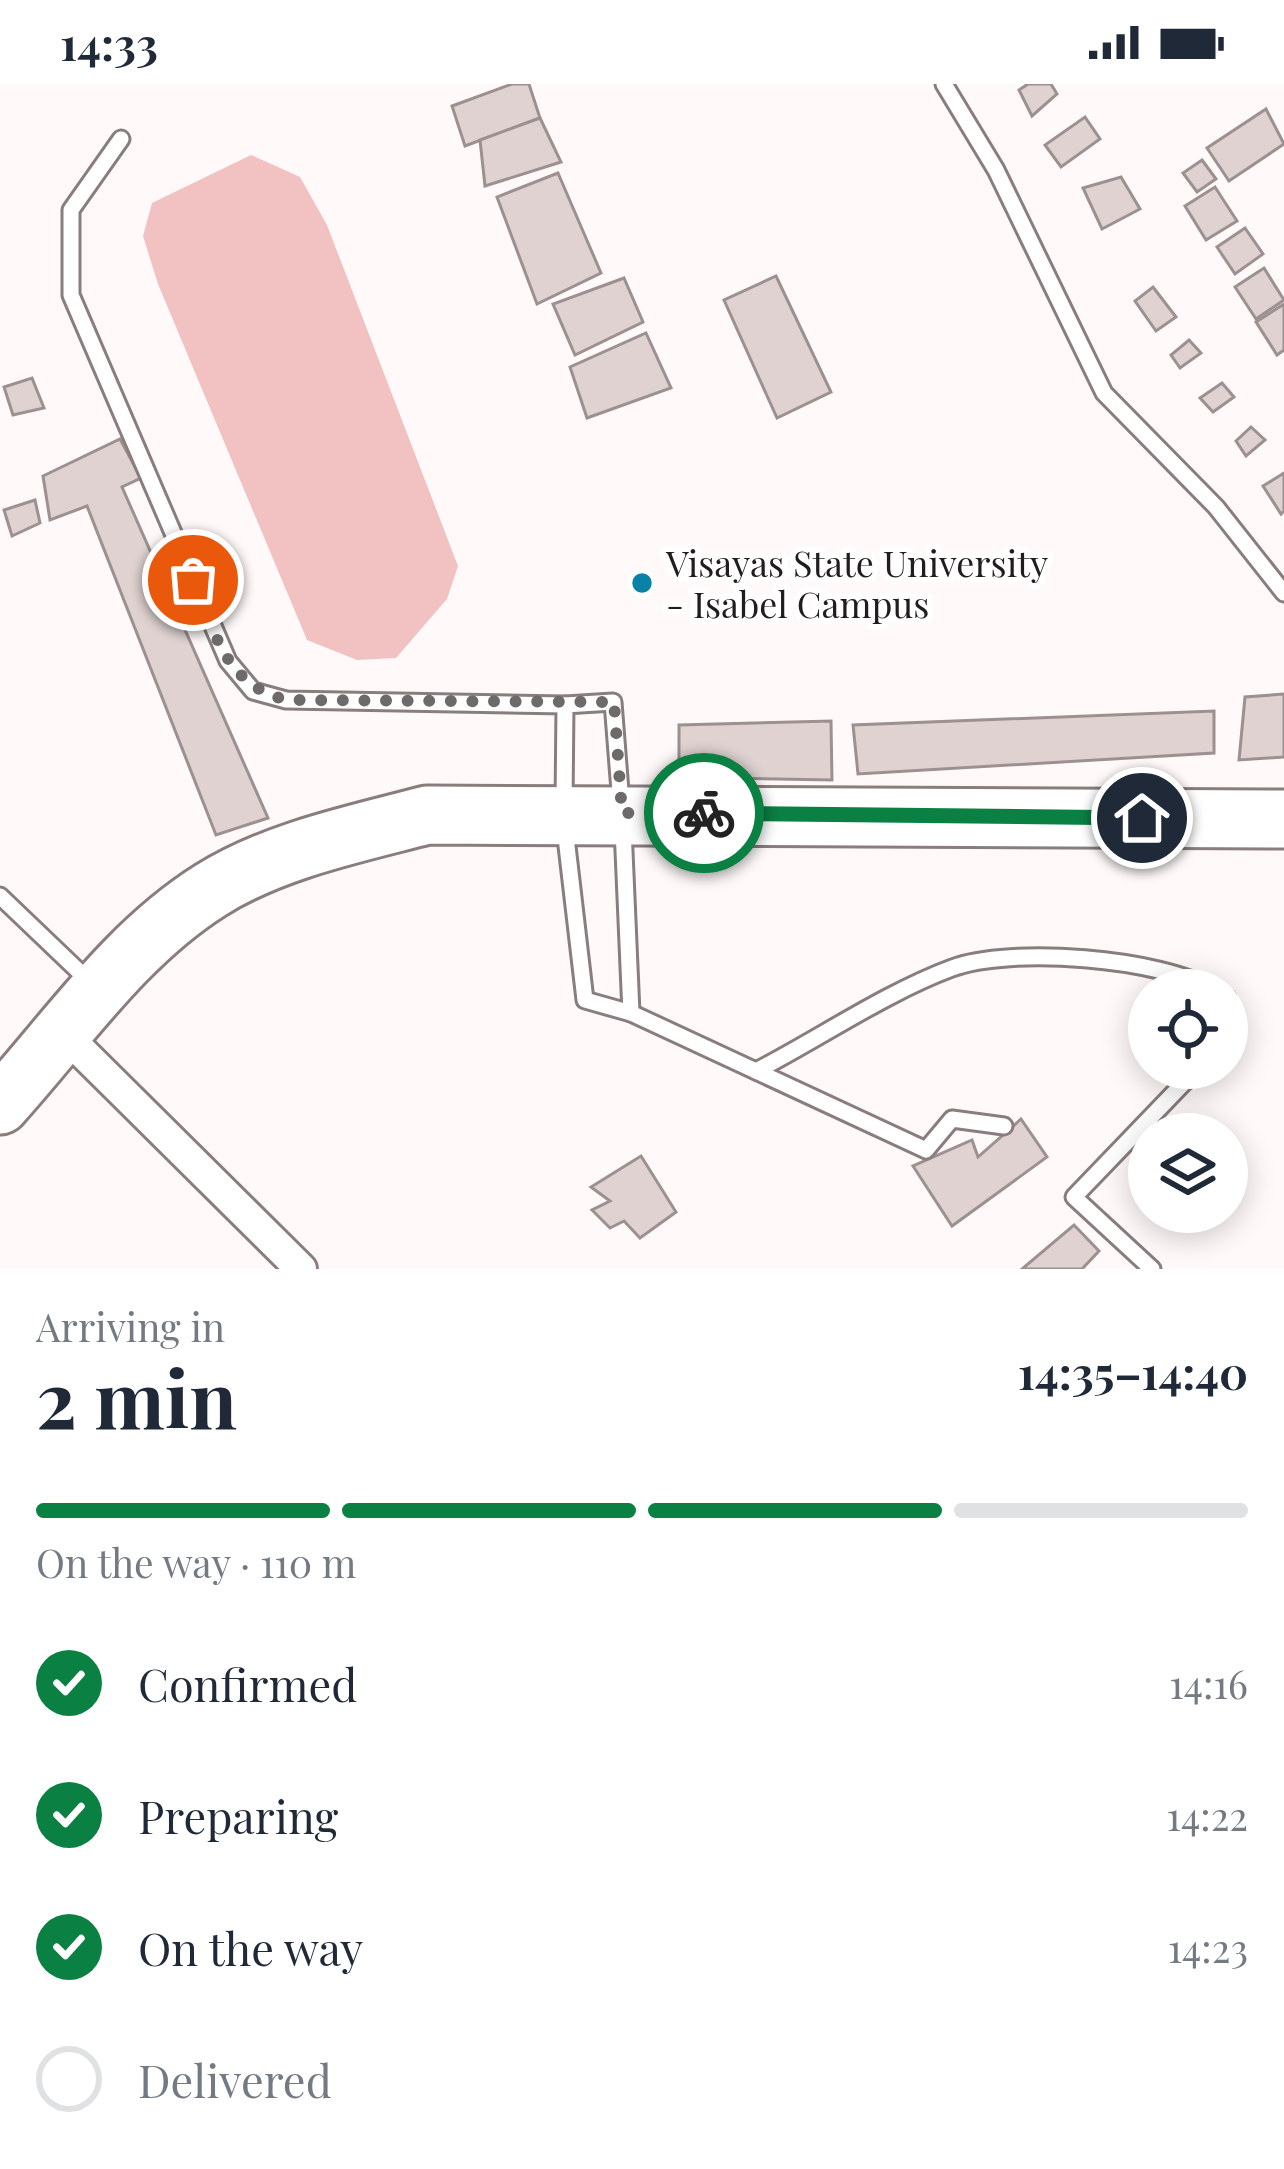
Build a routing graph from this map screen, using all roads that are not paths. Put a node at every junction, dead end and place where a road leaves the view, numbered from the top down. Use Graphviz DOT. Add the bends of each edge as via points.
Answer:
graph roads {
  1 [pos="944,84"];
  2 [pos="121,139"];
  3 [pos="1284,593"];
  4 [pos="565,705"];
  5 [pos="622,813"];
  6 [pos="563,814"];
  7 [pos="1284,819"];
  8 [pos="0,896"];
  9 [pos="1145,969"];
  10 [pos="98,989"];
  11 [pos="631,1013"];
  12 [pos="64,1034"];
  13 [pos="756,1071"];
  14 [pos="1178,1089"];
  15 [pos="0,1105"];
  16 [pos="1004,1126"];
  17 [pos="301,1269"];
  18 [pos="1152,1269"];
  1 -- 3 [label="lane" via="996,170 1104,393 1216,507"];
  2 -- 4 [label="lane" via="71,210 71,295 228,662 253,691 286,700"];
  4 -- 5 [label="lane" via="614,702"];
  4 -- 6 [label="lane"];
  5 -- 6 [label="highway"];
  5 -- 7 [label="highway"];
  5 -- 11 [label="lane"];
  6 -- 10 [label="highway" via="427,814 311,846 212,890"];
  6 -- 11 [label="lane" via="585,1000"];
  8 -- 10 [label="lane"];
  9 -- 13 [label="lane" via="1076,956 955,966"];
  10 -- 12 [label="highway"];
  11 -- 13 [label="lane"];
  12 -- 15 [label="highway"];
  12 -- 17 [label="street"];
  13 -- 16 [label="lane" via="926,1150 952,1119"];
  14 -- 18 [label="lane" via="1074,1197"];
}
